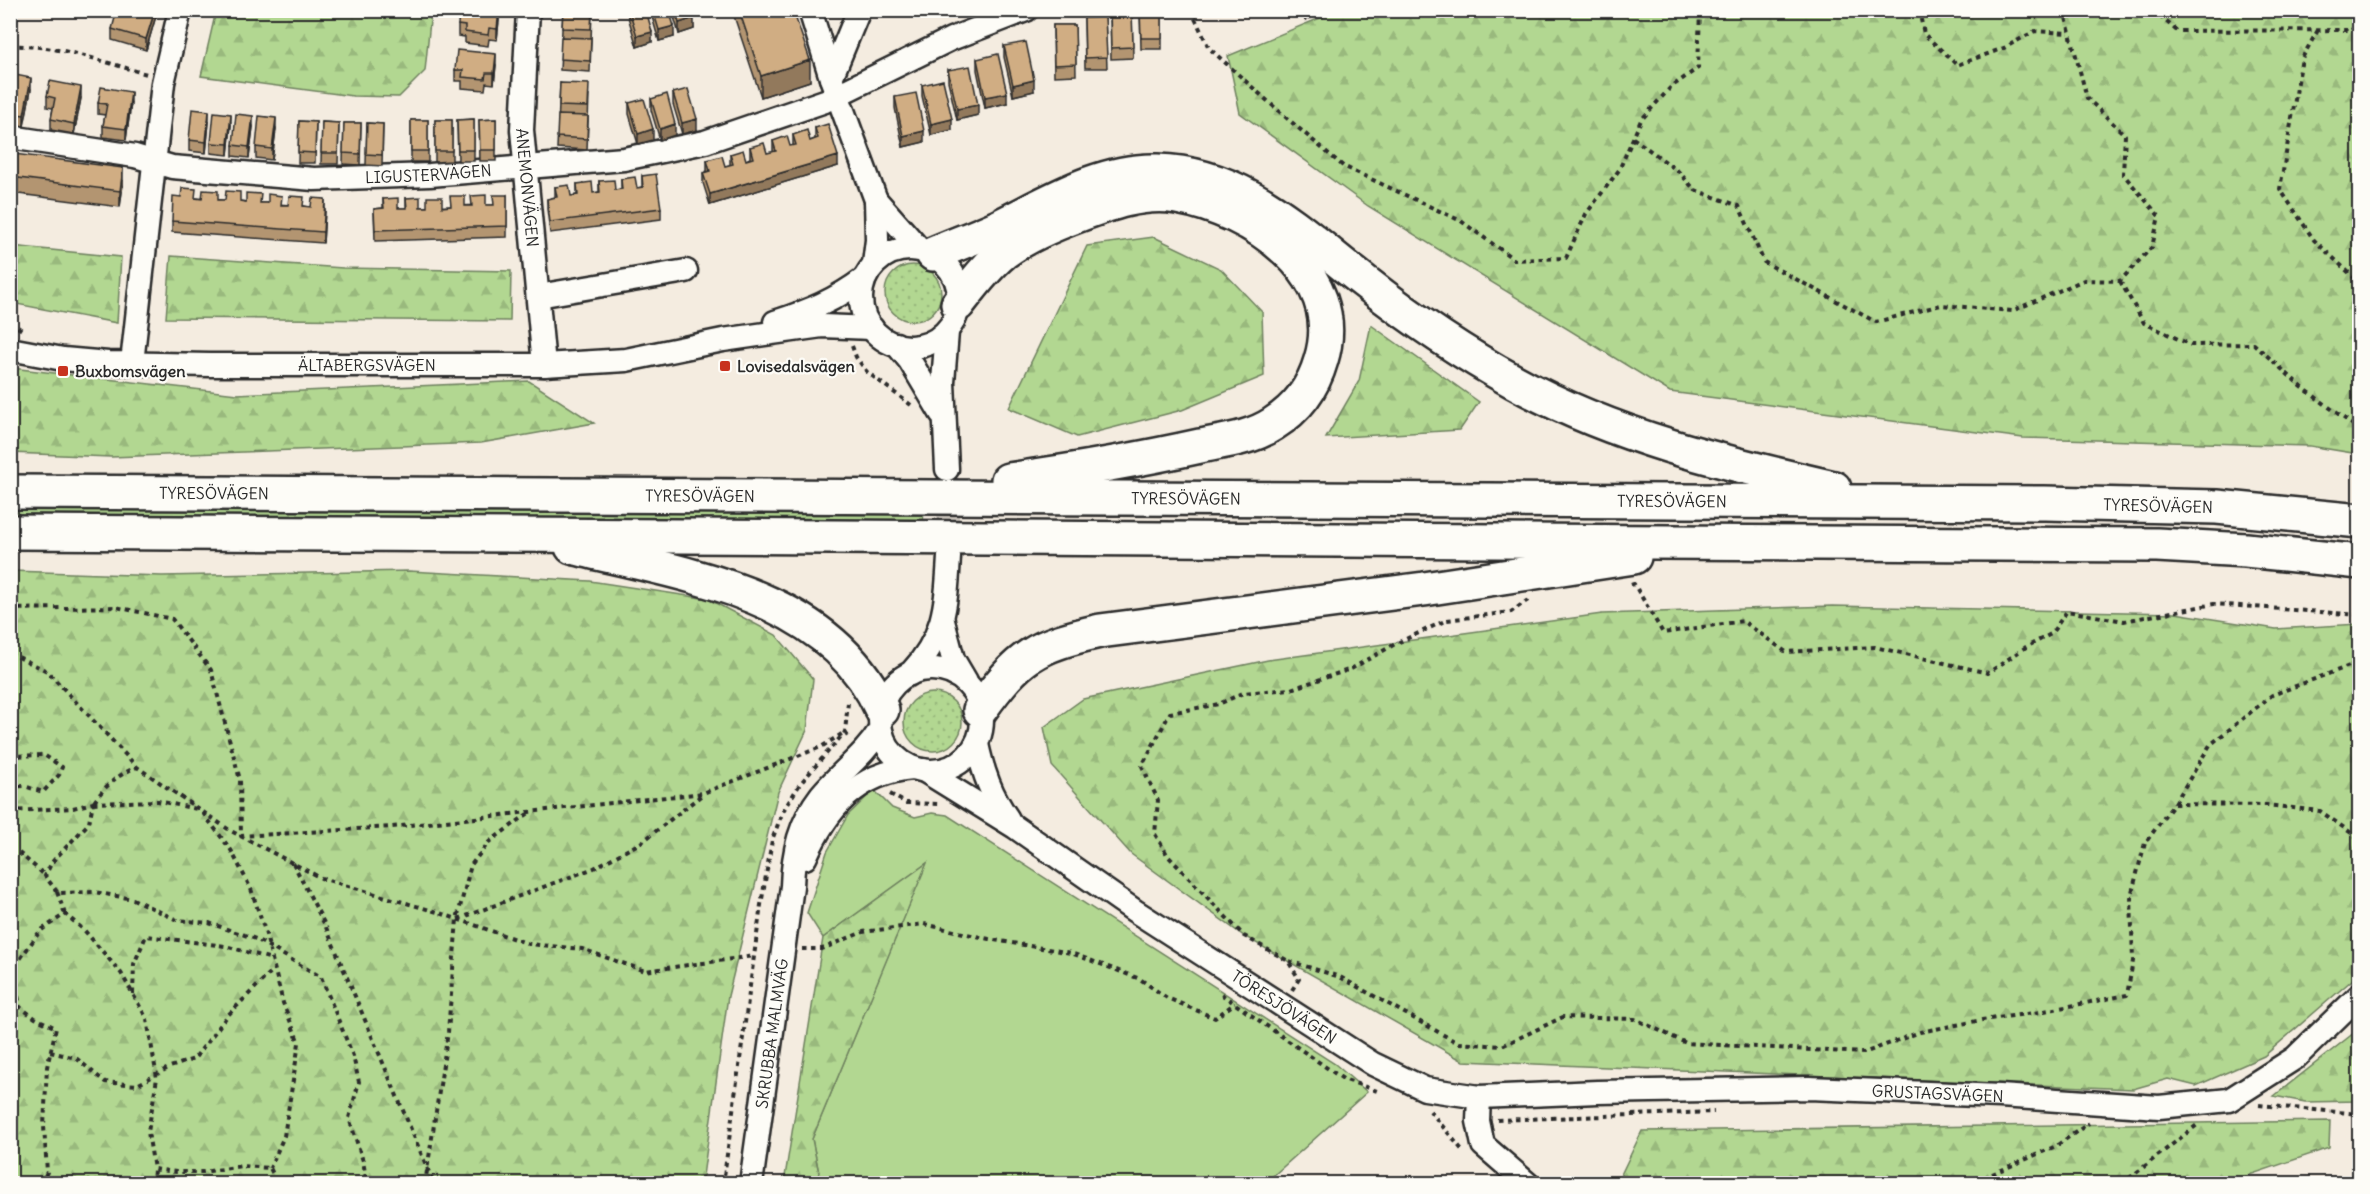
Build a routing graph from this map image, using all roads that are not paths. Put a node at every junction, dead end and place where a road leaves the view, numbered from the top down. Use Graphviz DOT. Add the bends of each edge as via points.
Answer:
graph roads {
  1 [pos="180,10"];
  2 [pos="528,10"];
  3 [pos="810,10"];
  4 [pos="860,10"];
  5 [pos="1026,10"];
  6 [pos="835,87"];
  7 [pos="10,137"];
  8 [pos="153,162"];
  9 [pos="524,168"];
  10 [pos="876,200"];
  11 [pos="926,252"];
  12 [pos="686,271"];
  13 [pos="870,271"];
  14 [pos="538,296"];
  15 [pos="953,318"];
  16 [pos="872,328"];
  17 [pos="723,340"];
  18 [pos="896,344"];
  19 [pos="10,349"];
  20 [pos="132,363"];
  21 [pos="544,365"];
  22 [pos="943,416"];
  23 [pos="947,468"];
  24 [pos="10,492"];
  25 [pos="906,496"];
  26 [pos="1892,502"];
  27 [pos="2360,521"];
  28 [pos="10,532"];
  29 [pos="516,534"];
  30 [pos="1736,542"];
  31 [pos="949,557"];
  32 [pos="2360,562"];
  33 [pos="943,621"];
  34 [pos="910,674"];
  35 [pos="966,681"];
  36 [pos="981,710"];
  37 [pos="881,720"];
  38 [pos="977,744"];
  39 [pos="918,769"];
  40 [pos="1015,827"];
  41 [pos="792,886"];
  42 [pos="2360,996"];
  43 [pos="1479,1097"];
  44 [pos="751,1184"];
  45 [pos="1528,1184"];
  1 -- 8 [label="street" via="163,83"];
  2 -- 9 [label="street, ANEMONVÄGEN"];
  3 -- 6 [label="street"];
  4 -- 6 [label="street"];
  5 -- 6 [label="street"];
  6 -- 9 [label="street, LIGUSTERVÄGEN" via="705,142 624,159"];
  6 -- 10 [label="street"];
  7 -- 8 [label="street, LIGUSTERVÄGEN"];
  8 -- 9 [label="street, LIGUSTERVÄGEN" via="314,179"];
  8 -- 20 [label="street"];
  9 -- 14 [label="street, ANEMONVÄGEN"];
  10 -- 11 [label="street"];
  10 -- 13 [label="street" via="877,240"];
  11 -- 13 [label="street" via="906,247 890,252"];
  11 -- 15 [label="street" via="946,265 955,279"];
  11 -- 26 [label="highway" via="1100,180 1155,170 1211,178 1271,209 1467,355 1572,410 1712,460"];
  12 -- 14 [label="street"];
  13 -- 16 [label="street" via="861,295 863,312"];
  13 -- 17 [label="street, ÄLTABERGSVÄGEN" via="841,296 818,308"];
  14 -- 21 [label="street, ANEMONVÄGEN"];
  15 -- 18 [label="street" via="935,340 924,345"];
  15 -- 22 [label="street" via="943,382"];
  15 -- 25 [label="highway" via="981,274 1005,252 1055,224 1112,202 1176,197 1213,207 1251,224 1281,244 1301,265 1322,306 1324,351 1318,373 1292,411 1249,435 1078,470"];
  16 -- 17 [label="street, ÄLTABERGSVÄGEN" via="822,326"];
  16 -- 18 [label="street"];
  17 -- 21 [label="street, ÄLTABERGSVÄGEN" via="626,360"];
  18 -- 22 [label="street"];
  19 -- 20 [label="street, ÄLTABERGSVÄGEN" via="63,359"];
  20 -- 21 [label="street, ÄLTABERGSVÄGEN"];
  22 -- 23 [label="street"];
  24 -- 25 [label="highway, TYRESÖVÄGEN"];
  25 -- 26 [label="highway, TYRESÖVÄGEN"];
  26 -- 27 [label="highway, TYRESÖVÄGEN" via="2217,507"];
  28 -- 29 [label="highway"];
  29 -- 30 [label="highway"];
  29 -- 37 [label="highway" via="708,581 785,610 817,630 867,681"];
  30 -- 32 [label="highway" via="2157,545"];
  30 -- 36 [label="highway" via="1424,589 1100,631 1037,650 1017,664"];
  31 -- 33 [label="street"];
  33 -- 34 [label="street" via="925,658"];
  33 -- 35 [label="street" via="953,658"];
  34 -- 35 [label="street" via="930,669"];
  34 -- 37 [label="street" via="887,696"];
  35 -- 36 [label="street"];
  36 -- 38 [label="street"];
  37 -- 39 [label="street" via="886,746 896,758"];
  37 -- 41 [label="street, SKRUBBA MALMVÄG" via="860,756 821,795 802,827 793,856"];
  38 -- 39 [label="street" via="963,760 944,770"];
  38 -- 40 [label="street, TÖRESJÖVÄGEN" via="989,787"];
  39 -- 40 [label="street, TÖRESJÖVÄGEN"];
  39 -- 41 [label="street, SKRUBBA MALMVÄG" via="876,776 836,806 815,836"];
  40 -- 43 [label="street, TÖRESJÖVÄGEN" via="1373,1064 1425,1089"];
  41 -- 44 [label="street, SKRUBBA MALMVÄG"];
  42 -- 43 [label="street, GRUSTAGSVÄGEN" via="2295,1058 2229,1100 2159,1107 1809,1088"];
  43 -- 45 [label="street" via="1483,1145"];
}
